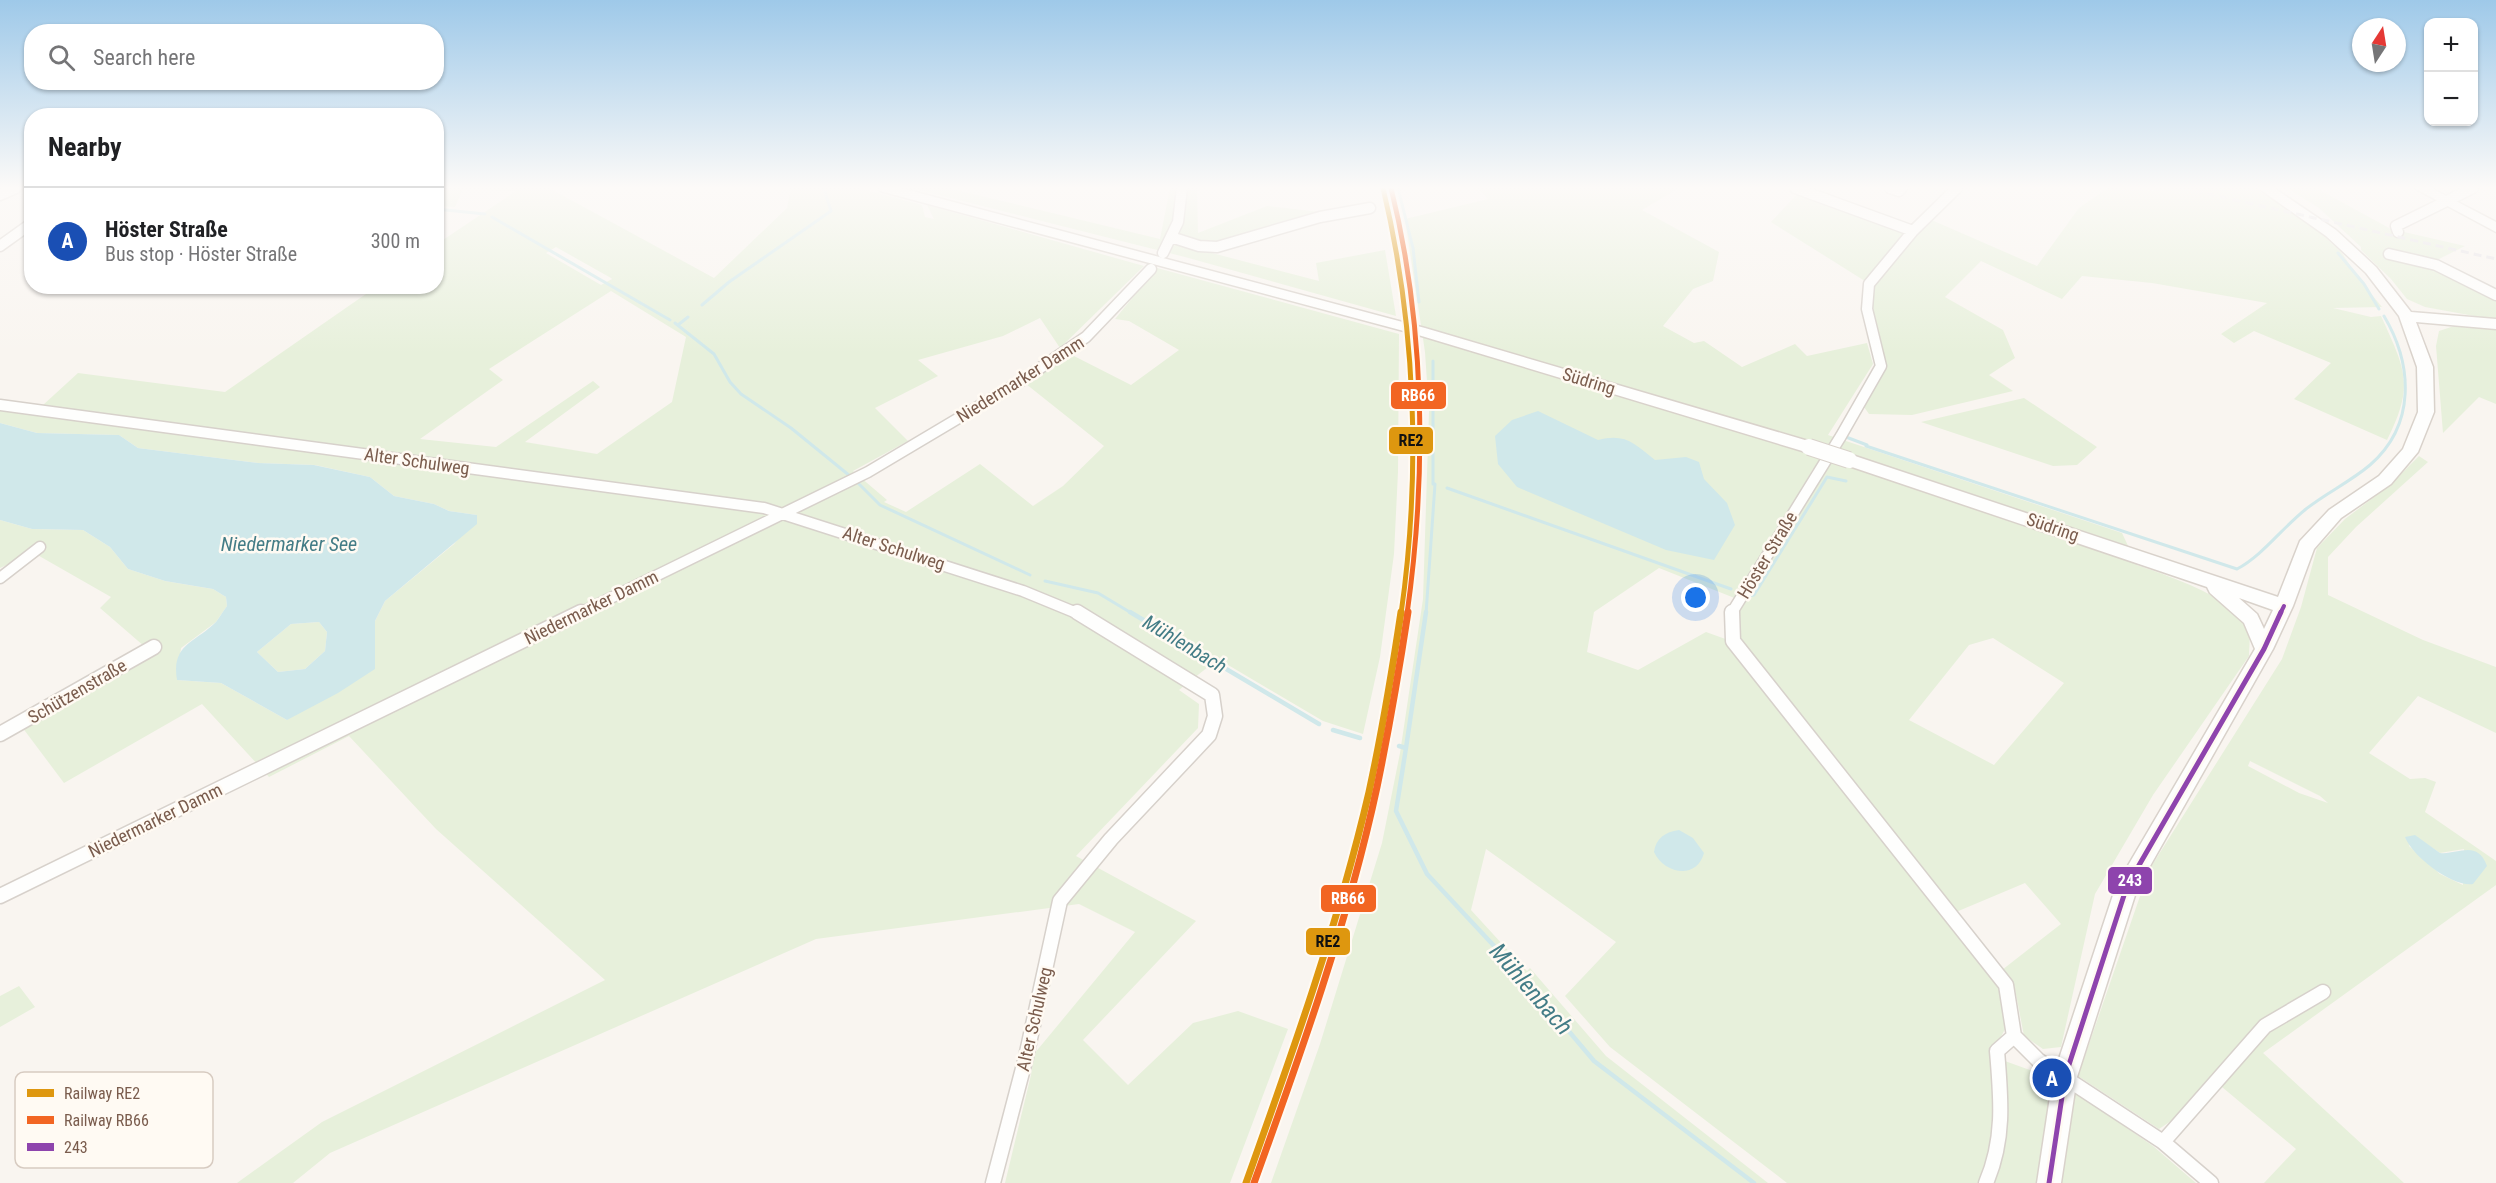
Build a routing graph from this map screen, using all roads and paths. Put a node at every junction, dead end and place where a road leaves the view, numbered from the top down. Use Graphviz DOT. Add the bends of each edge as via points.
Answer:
graph roads {
  1 [pos="1092,243"];
  2 [pos="1170,243"];
  3 [pos="1190,243"];
  4 [pos="1230,243"];
  5 [pos="1903,243"];
  6 [pos="2343,243"];
  7 [pos="1163,253"];
  8 [pos="2389,254"];
  9 [pos="1150,268"];
  10 [pos="2496,295"];
  11 [pos="2406,316"];
  12 [pos="2448,320"];
  13 [pos="2496,324"];
  14 [pos="2417,342"];
  15 [pos="0,405"];
  16 [pos="784,513"];
  17 [pos="40,547"];
  18 [pos="0,578"];
  19 [pos="2208,582"];
  20 [pos="2284,606"];
  21 [pos="154,647"];
  22 [pos="2264,649"];
  23 [pos="0,734"];
  24 [pos="0,896"];
  25 [pos="2323,992"];
  26 [pos="2014,1036"];
  27 [pos="2065,1077"];
  28 [pos="2163,1142"];
  29 [pos="993,1183"];
  30 [pos="1986,1183"];
  31 [pos="2049,1183"];
  32 [pos="2211,1183"];
  1 -- 19 [label="main road, Südring, bridge" via="1403,326 1809,447"];
  2 -- 7 [label="street"];
  3 -- 4 [label="street" via="1217,247"];
  5 -- 26 [label="street, Höster Straße" via="1869,284 1867,309 1881,366 1731,613 1733,641 2006,986"];
  6 -- 11 [label="main road" via="2371,270"];
  8 -- 10 [label="street" via="2436,265"];
  9 -- 16 [label="street, Niedermarker Damm" via="1086,338 867,472"];
  11 -- 12 [label="main road"];
  11 -- 14 [label="main road"];
  12 -- 13 [label="main road"];
  12 -- 14 [label="main road" via="2433,325"];
  14 -- 20 [label="main road" via="2425,367 2426,412 2410,452 2385,480 2335,514 2306,546"];
  15 -- 16 [label="street, Alter Schulweg"];
  16 -- 24 [label="street, Niedermarker Damm"];
  16 -- 29 [label="street, Alter Schulweg" via="1070,608 1212,695 1215,717 1209,735 1111,839 1060,901"];
  17 -- 18 [label="street"];
  19 -- 20 [label="main road, Südring"];
  19 -- 22 [label="main road" via="2251,619"];
  20 -- 22 [label="main road"];
  21 -- 23 [label="street, Schützenstraße"];
  22 -- 27 [label="main road" via="2127,886"];
  25 -- 28 [label="street" via="2265,1026"];
  26 -- 27 [label="street" via="2038,1060"];
  26 -- 30 [label="street" via="1997,1051 2003,1122 1994,1168"];
  27 -- 28 [label="street"];
  27 -- 31 [label="main road"];
  28 -- 32 [label="street"];
}
